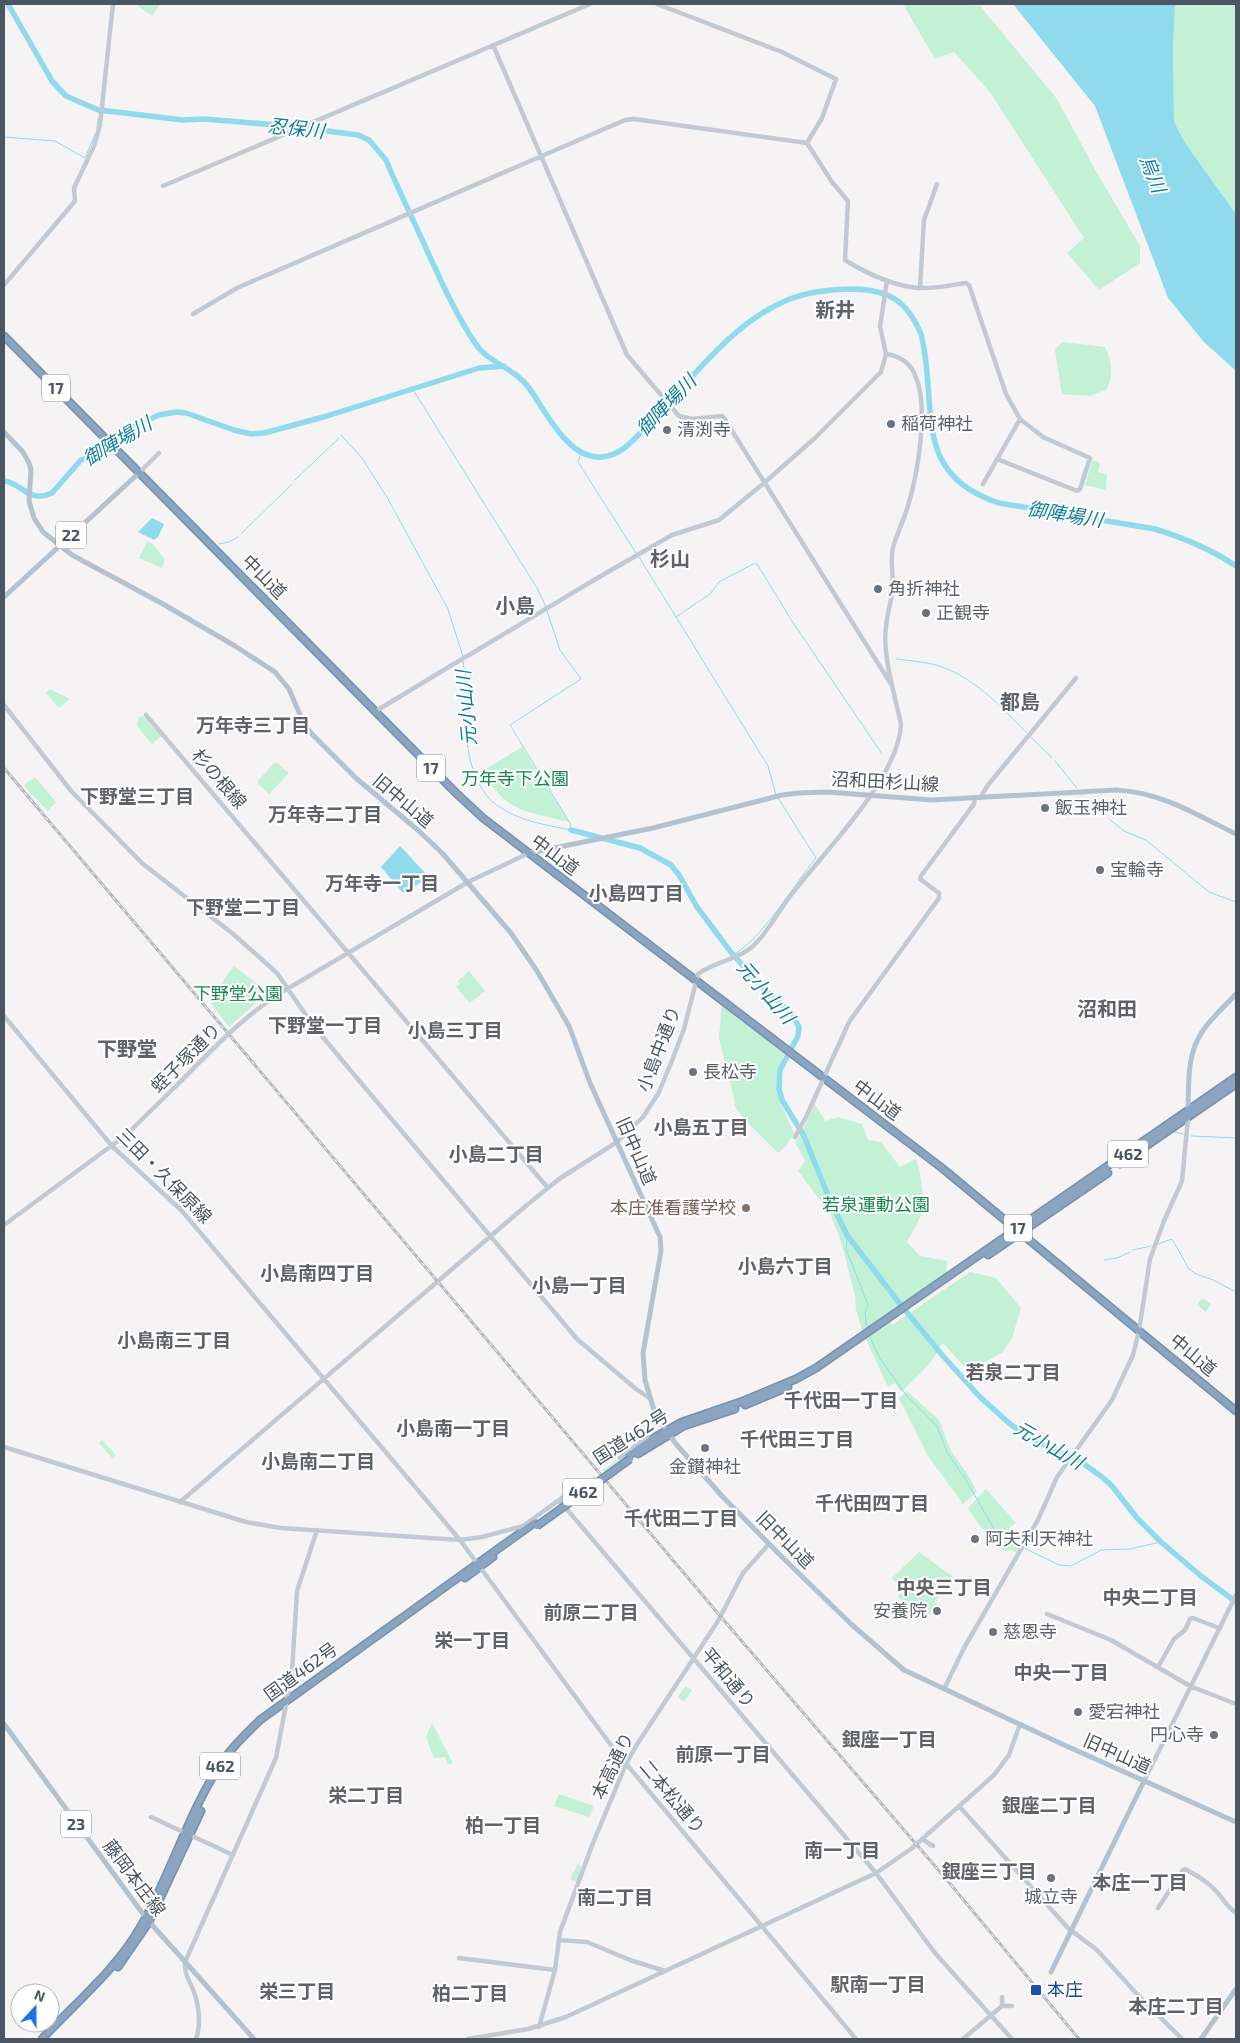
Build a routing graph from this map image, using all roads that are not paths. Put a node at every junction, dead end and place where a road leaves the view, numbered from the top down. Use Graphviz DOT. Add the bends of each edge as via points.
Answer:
graph roads {
  1 [pos="113,4"];
  2 [pos="590,4"];
  3 [pos="657,4"];
  4 [pos="493,45"];
  5 [pos="807,143"];
  6 [pos="542,157"];
  7 [pos="937,184"];
  8 [pos="163,186"];
  9 [pos="887,280"];
  10 [pos="4,285"];
  11 [pos="920,288"];
  12 [pos="193,314"];
  13 [pos="4,336"];
  14 [pos="886,354"];
  15 [pos="1020,419"];
  16 [pos="4,432"];
  17 [pos="159,453"];
  18 [pos="997,459"];
  19 [pos="139,473"];
  20 [pos="764,483"];
  21 [pos="983,484"];
  22 [pos="59,547"];
  23 [pos="4,597"];
  24 [pos="1076,678"];
  25 [pos="892,686"];
  26 [pos="4,705"];
  27 [pos="376,711"];
  28 [pos="146,715"];
  29 [pos="870,795"];
  30 [pos="978,798"];
  31 [pos="1236,834"];
  32 [pos="529,853"];
  33 [pos="468,882"];
  34 [pos="349,953"];
  35 [pos="696,981"];
  36 [pos="289,988"];
  37 [pos="1236,994"];
  38 [pos="4,1016"];
  39 [pos="1236,1077"];
  40 [pos="823,1078"];
  41 [pos="1236,1084"];
  42 [pos="1188,1115"];
  43 [pos="795,1137"];
  44 [pos="616,1142"];
  45 [pos="112,1146"];
  46 [pos="548,1188"];
  47 [pos="4,1225"];
  48 [pos="1020,1230"];
  49 [pos="490,1237"];
  50 [pos="1140,1331"];
  51 [pos="324,1379"];
  52 [pos="650,1398"];
  53 [pos="1236,1411"];
  54 [pos="667,1432"];
  55 [pos="647,1437"];
  56 [pos="4,1447"];
  57 [pos="620,1458"];
  58 [pos="577,1487"];
  59 [pos="559,1500"];
  60 [pos="180,1502"];
  61 [pos="317,1530"];
  62 [pos="460,1540"];
  63 [pos="769,1544"];
  64 [pos="478,1565"];
  65 [pos="1236,1595"];
  66 [pos="1047,1614"];
  67 [pos="1219,1628"];
  68 [pos="693,1659"];
  69 [pos="1158,1667"];
  70 [pos="1190,1686"];
  71 [pos="944,1689"];
  72 [pos="288,1702"];
  73 [pos="1236,1704"];
  74 [pos="4,1724"];
  75 [pos="1020,1724"];
  76 [pos="626,1764"];
  77 [pos="1144,1781"];
  78 [pos="959,1806"];
  79 [pos="151,1817"];
  80 [pos="1236,1822"];
  81 [pos="188,1834"];
  82 [pos="924,1837"];
  83 [pos="933,1846"];
  84 [pos="233,1855"];
  85 [pos="876,1873"];
  86 [pos="1158,1908"];
  87 [pos="1236,1913"];
  88 [pos="147,1920"];
  89 [pos="763,1927"];
  90 [pos="1071,1930"];
  91 [pos="559,1940"];
  92 [pos="459,1958"];
  93 [pos="185,1962"];
  94 [pos="556,1970"];
  95 [pos="1048,1970"];
  96 [pos="665,1971"];
  97 [pos="1049,1985"];
  98 [pos="1236,1989"];
  99 [pos="1056,1993"];
  100 [pos="1002,1997"];
  101 [pos="1002,2006"];
  102 [pos="1012,2006"];
  103 [pos="991,2016"];
  104 [pos="539,2026"];
  105 [pos="42,2039"];
  106 [pos="47,2039"];
  107 [pos="196,2039"];
  108 [pos="254,2039"];
  109 [pos="468,2039"];
  110 [pos="856,2039"];
  111 [pos="963,2039"];
  112 [pos="1012,2039"];
  113 [pos="1182,2039"];
  114 [pos="1201,2039"];
  1 -- 10 [label="street" via="99,132 74,188 75,201"];
  2 -- 4 [label="street"];
  3 -- 5 [label="street" via="782,52 836,79 822,118"];
  4 -- 6 [label="street"];
  4 -- 8 [label="street"];
  5 -- 6 [label="street" via="630,119"];
  5 -- 9 [label="street" via="848,201 845,260"];
  6 -- 12 [label="street" via="237,288"];
  6 -- 20 [label="street" via="627,356 679,416 692,419 722,416"];
  7 -- 11 [label="street" via="924,220"];
  9 -- 11 [label="street"];
  9 -- 14 [label="street" via="880,326"];
  11 -- 15 [label="street" via="969,285 1006,394"];
  13 -- 19 [label="highway, 中山道 / 17"];
  14 -- 20 [label="street" via="878,376"];
  14 -- 25 [label="street" via="897,356 911,366 922,399 919,450 909,502 893,549 893,585 885,632"];
  15 -- 18 [label="street"];
  15 -- 18 [label="street" via="1042,437 1090,458 1080,489 1077,491"];
  16 -- 22 [label="main road, 旧中山道" via="28,460 31,470 28,494 37,524"];
  17 -- 19 [label="street"];
  18 -- 21 [label="street"];
  19 -- 22 [label="main road, 22"];
  19 -- 27 [label="highway, 中山道 / 17"];
  20 -- 25 [label="street"];
  20 -- 27 [label="street" via="720,520 672,535 637,554"];
  22 -- 23 [label="main road, 22"];
  22 -- 33 [label="main road, 旧中山道" via="275,672 290,689 306,726 331,755 420,832"];
  24 -- 30 [label="street"];
  25 -- 29 [label="street" via="901,724 900,735 896,749"];
  26 -- 36 [label="street" via="72,792 143,864 266,961"];
  27 -- 32 [label="highway, 中山道 / 17" via="456,793 494,828"];
  28 -- 34 [label="street, 杉の根線"];
  29 -- 30 [label="main road, 沼和田杉山線" via="932,800"];
  29 -- 32 [label="main road, 沼和田杉山線" via="827,792 782,796 617,836"];
  29 -- 35 [label="street" via="752,947 705,969 698,974"];
  30 -- 31 [label="main road, 沼和田杉山線" via="1137,791 1170,801"];
  30 -- 40 [label="street" via="921,876 920,879 940,893 939,898 849,1022"];
  32 -- 33 [label="street, 蛭子塚通り"];
  32 -- 35 [label="highway, 中山道 / 17"];
  33 -- 34 [label="street, 蛭子塚通り"];
  33 -- 44 [label="main road, 旧中山道" via="512,933 558,1006"];
  34 -- 36 [label="street, 蛭子塚通り"];
  34 -- 46 [label="street"];
  35 -- 40 [label="highway, 中山道 / 17"];
  35 -- 44 [label="street, 小島中通り" via="684,1029 658,1094 643,1117"];
  36 -- 45 [label="street, 蛭子塚通り, bridge" via="234,1029 139,1124"];
  36 -- 49 [label="street" via="312,1024"];
  37 -- 42 [label="main road" via="1206,1026 1194,1047"];
  38 -- 45 [label="street, 三田・久保原線"];
  39 -- 42 [label="highway, 国道462号 / 462"];
  40 -- 43 [label="street"];
  40 -- 48 [label="highway, 中山道 / 17"];
  41 -- 42 [label="highway, 国道462号 / 462"];
  42 -- 48 [label="highway, 国道462号 / 462"];
  42 -- 50 [label="street" via="1182,1181 1150,1260"];
  44 -- 46 [label="street, 小島中通り"];
  44 -- 52 [label="main road, 旧中山道" via="657,1229 661,1245 643,1352"];
  45 -- 47 [label="street, 蛭子塚通り"];
  45 -- 51 [label="street, 三田・久保原線" via="182,1211"];
  46 -- 49 [label="street, 小島中通り"];
  48 -- 50 [label="highway, 中山道 / 17"];
  48 -- 54 [label="highway, 国道462号 / 462" via="863,1339 796,1379 744,1401 698,1415"];
  49 -- 51 [label="street, 小島中通り"];
  49 -- 52 [label="street" via="578,1339"];
  50 -- 53 [label="highway, 中山道 / 17"];
  50 -- 71 [label="street" via="1133,1355 1112,1400 1056,1477 1038,1520"];
  51 -- 60 [label="street, 小島中通り"];
  51 -- 62 [label="street, 三田・久保原線"];
  52 -- 54 [label="main road, 旧中山道"];
  54 -- 63 [label="main road, 旧中山道"];
  54 -- 64 [label="highway, 国道462号 / 462, bridge"];
  55 -- 57 [label="street"];
  56 -- 60 [label="street"];
  58 -- 59 [label="street"];
  59 -- 62 [label="street" via="523,1526"];
  59 -- 68 [label="street, 平和通り"];
  60 -- 61 [label="street" via="254,1524"];
  61 -- 62 [label="street"];
  61 -- 72 [label="street" via="297,1591"];
  62 -- 64 [label="street, 二本松通り"];
  63 -- 68 [label="street, 本高通り" via="743,1573 718,1621"];
  63 -- 71 [label="main road, 旧中山道" via="897,1664"];
  64 -- 72 [label="highway, 国道462号 / 462"];
  64 -- 76 [label="street, 二本松通り"];
  65 -- 67 [label="street"];
  66 -- 69 [label="street" via="1111,1640"];
  67 -- 69 [label="street" via="1192,1618 1183,1633 1174,1639"];
  67 -- 70 [label="street"];
  68 -- 76 [label="street, 本高通り"];
  68 -- 85 [label="street, 平和通り"];
  69 -- 70 [label="street"];
  70 -- 73 [label="street"];
  70 -- 77 [label="street"];
  71 -- 75 [label="main road, 旧中山道"];
  72 -- 81 [label="highway, 国道462号 / 462" via="237,1748"];
  72 -- 84 [label="street" via="274,1765"];
  74 -- 88 [label="main road, 藤岡本庄線 / 23"];
  75 -- 77 [label="main road, 旧中山道"];
  75 -- 78 [label="street" via="1005,1761"];
  76 -- 89 [label="street, 二本松通り"];
  76 -- 91 [label="street, 本高通り" via="578,1881"];
  77 -- 80 [label="main road, 旧中山道"];
  77 -- 90 [label="main road"];
  78 -- 82 [label="street"];
  78 -- 90 [label="street"];
  79 -- 81 [label="street"];
  81 -- 84 [label="street"];
  81 -- 88 [label="highway, 国道462号 / 462"];
  82 -- 83 [label="street"];
  82 -- 85 [label="street"];
  84 -- 93 [label="street"];
  85 -- 89 [label="street"];
  85 -- 103 [label="street, 平和通り" via="935,1953"];
  86 -- 87 [label="street" via="1185,1869 1208,1883"];
  88 -- 93 [label="main road, 藤岡本庄線 / 23"];
  88 -- 105 [label="highway, 国道462号 / 462" via="107,1974"];
  88 -- 106 [label="highway, 国道462号 / 462" via="126,1957"];
  89 -- 96 [label="street"];
  89 -- 110 [label="street, 二本松通り"];
  90 -- 95 [label="main road"];
  90 -- 113 [label="street" via="1097,1950"];
  91 -- 94 [label="street, 本高通り"];
  91 -- 96 [label="street" via="587,1942"];
  92 -- 94 [label="street"];
  93 -- 107 [label="street" via="199,2017"];
  93 -- 108 [label="main road, 藤岡本庄線 / 23"];
  94 -- 104 [label="street, 本高通り"];
  96 -- 104 [label="street" via="566,2017"];
  97 -- 99 [label="street"];
  98 -- 114 [label="main road"];
  100 -- 101 [label="street"];
  101 -- 102 [label="street"];
  101 -- 103 [label="street"];
  103 -- 111 [label="street"];
  103 -- 112 [label="street, 平和通り"];
  104 -- 109 [label="street"];
}
